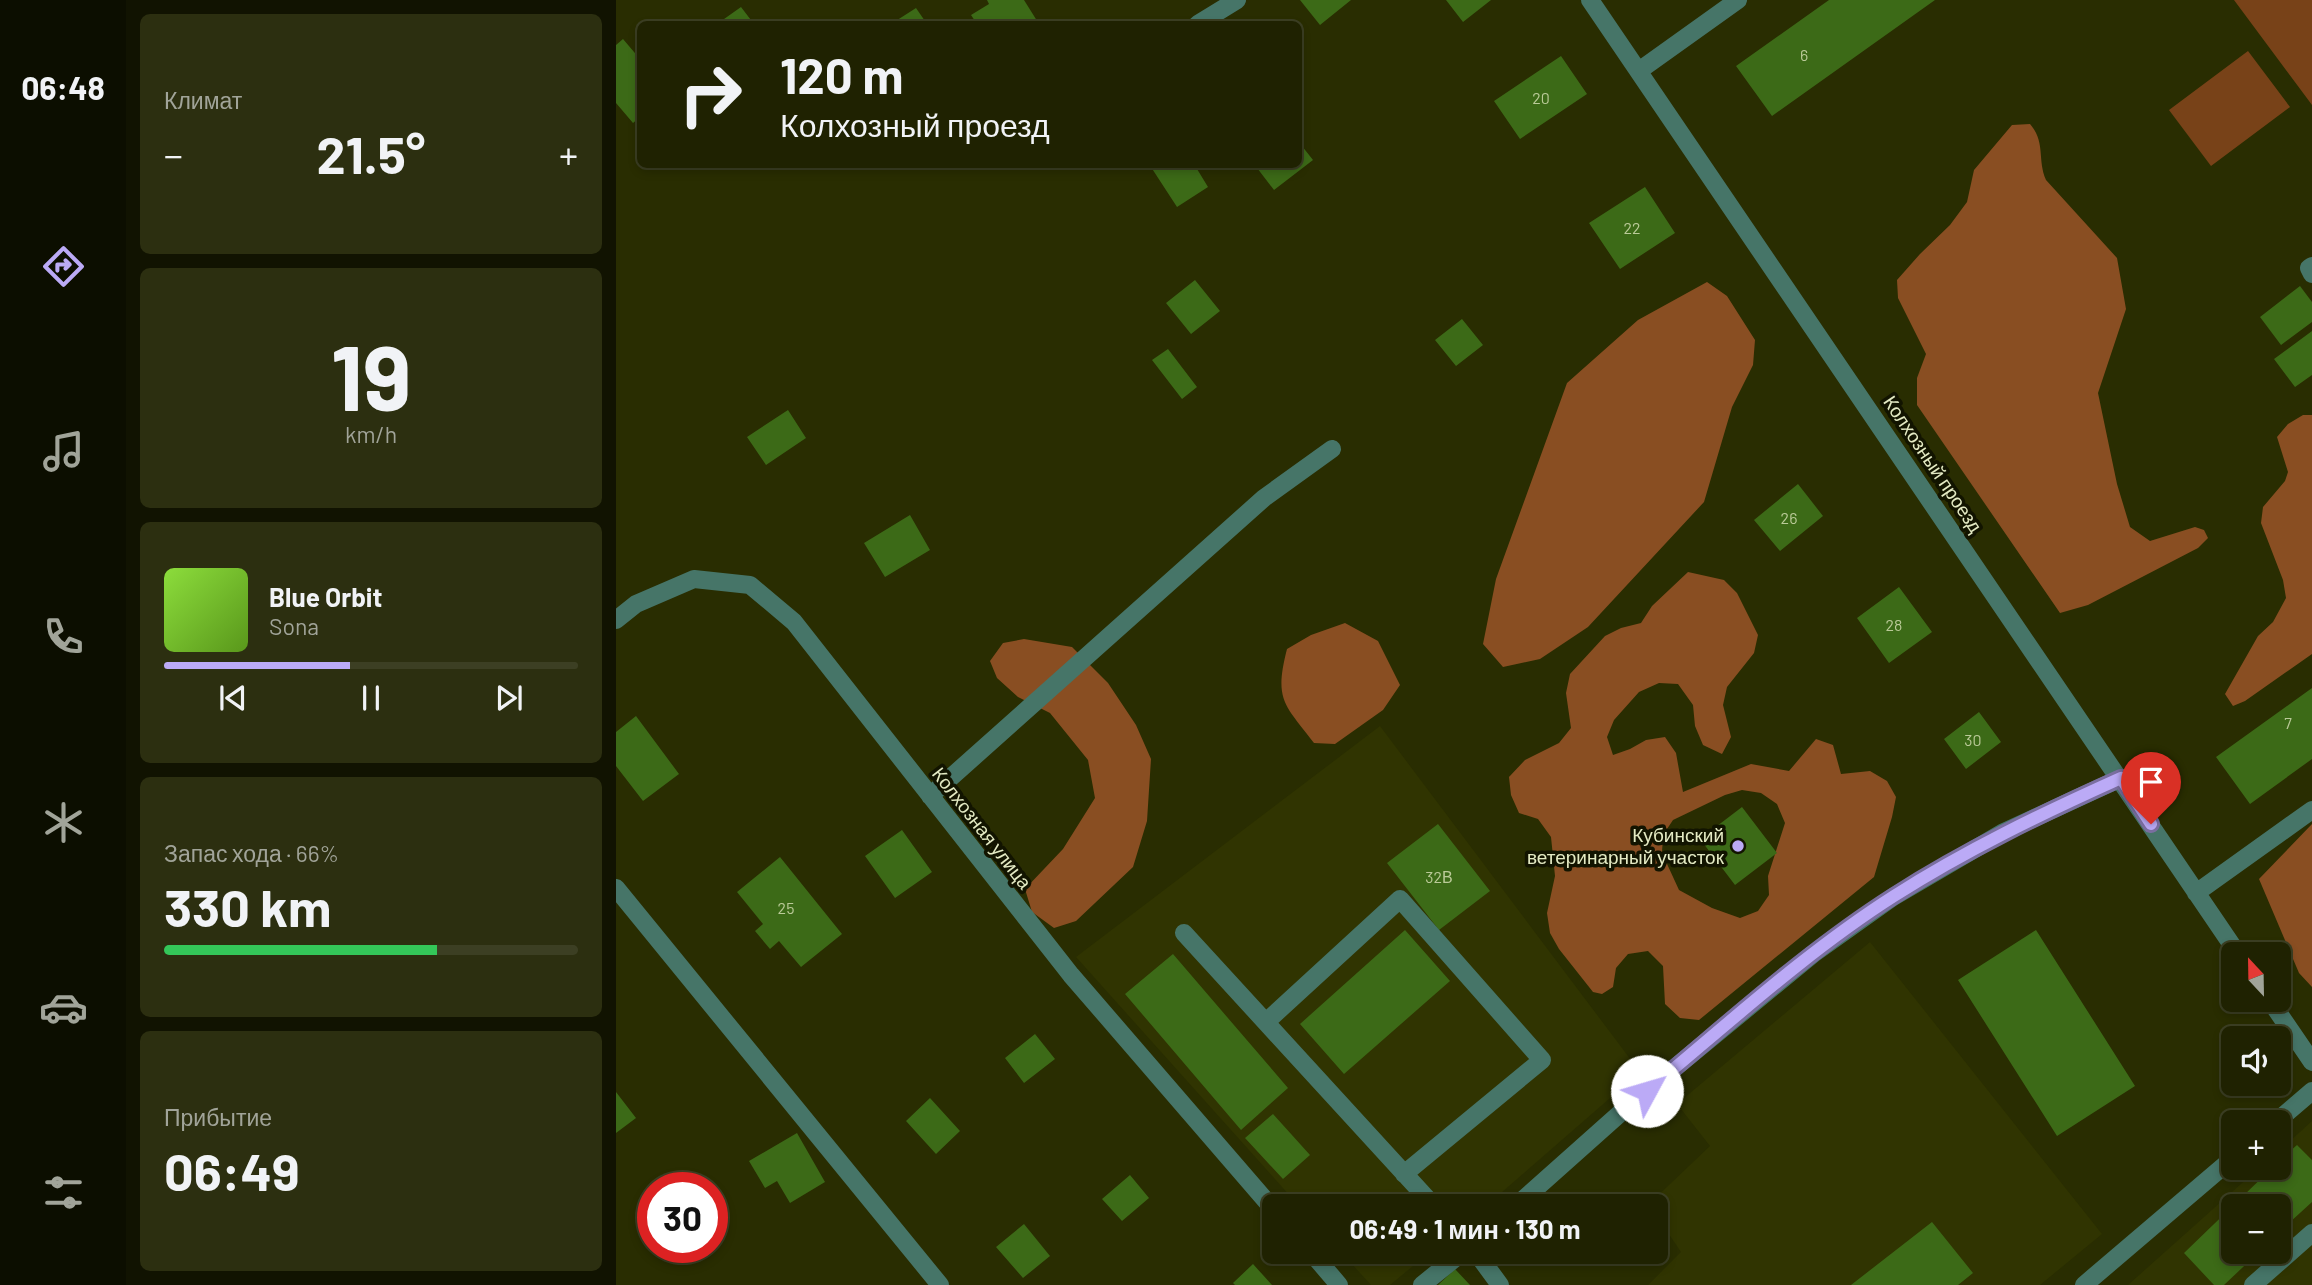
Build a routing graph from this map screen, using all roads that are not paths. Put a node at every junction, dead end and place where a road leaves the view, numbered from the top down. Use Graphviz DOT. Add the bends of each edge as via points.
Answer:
graph roads {
  1 [pos="1237,0"];
  2 [pos="1590,0"];
  3 [pos="1738,0"];
  4 [pos="1203,21"];
  5 [pos="1640,70"];
  6 [pos="2312,266"];
  7 [pos="2312,274"];
  8 [pos="1332,449"];
  9 [pos="616,620"];
  10 [pos="2121,778"];
  11 [pos="930,796"];
  12 [pos="2312,810"];
  13 [pos="616,888"];
  14 [pos="2196,892"];
  15 [pos="1184,933"];
  16 [pos="2230,942"];
  17 [pos="2278,1012"];
  18 [pos="1266,1022"];
  19 [pos="2312,1062"];
  20 [pos="2312,1091"];
  21 [pos="2290,1110"];
  22 [pos="2221,1168"];
  23 [pos="1405,1174"];
  24 [pos="1423,1194"];
  25 [pos="1529,1194"];
  26 [pos="1262,1196"];
  27 [pos="2312,1233"];
  28 [pos="1321,1264"];
  29 [pos="1448,1264"];
  30 [pos="1485,1264"];
  31 [pos="940,1285"];
  32 [pos="1339,1285"];
  33 [pos="1422,1285"];
  34 [pos="1500,1285"];
  35 [pos="2084,1285"];
  36 [pos="2253,1285"];
  1 -- 4 [label="street"];
  2 -- 5 [label="street, Колхозный проезд"];
  3 -- 5 [label="street"];
  5 -- 10 [label="street, Колхозный проезд"];
  6 -- 7 [label="street"];
  8 -- 11 [label="street" via="1264,498"];
  9 -- 11 [label="street, Колхозная улица" via="636,604 694,579 750,585 793,622"];
  10 -- 14 [label="street, Колхозный проезд"];
  10 -- 25 [label="street" via="2002,833 1893,897 1813,954"];
  11 -- 26 [label="street, Колхозная улица" via="1071,975"];
  12 -- 14 [label="street"];
  13 -- 31 [label="street"];
  14 -- 16 [label="street, Колхозный проезд"];
  15 -- 18 [label="street"];
  17 -- 19 [label="street"];
  18 -- 23 [label="street"];
  18 -- 23 [label="street" via="1400,898 1542,1060"];
  20 -- 21 [label="street"];
  22 -- 35 [label="street"];
  23 -- 24 [label="street"];
  27 -- 36 [label="street"];
  28 -- 32 [label="street"];
  29 -- 33 [label="street"];
  30 -- 34 [label="street"];
}
